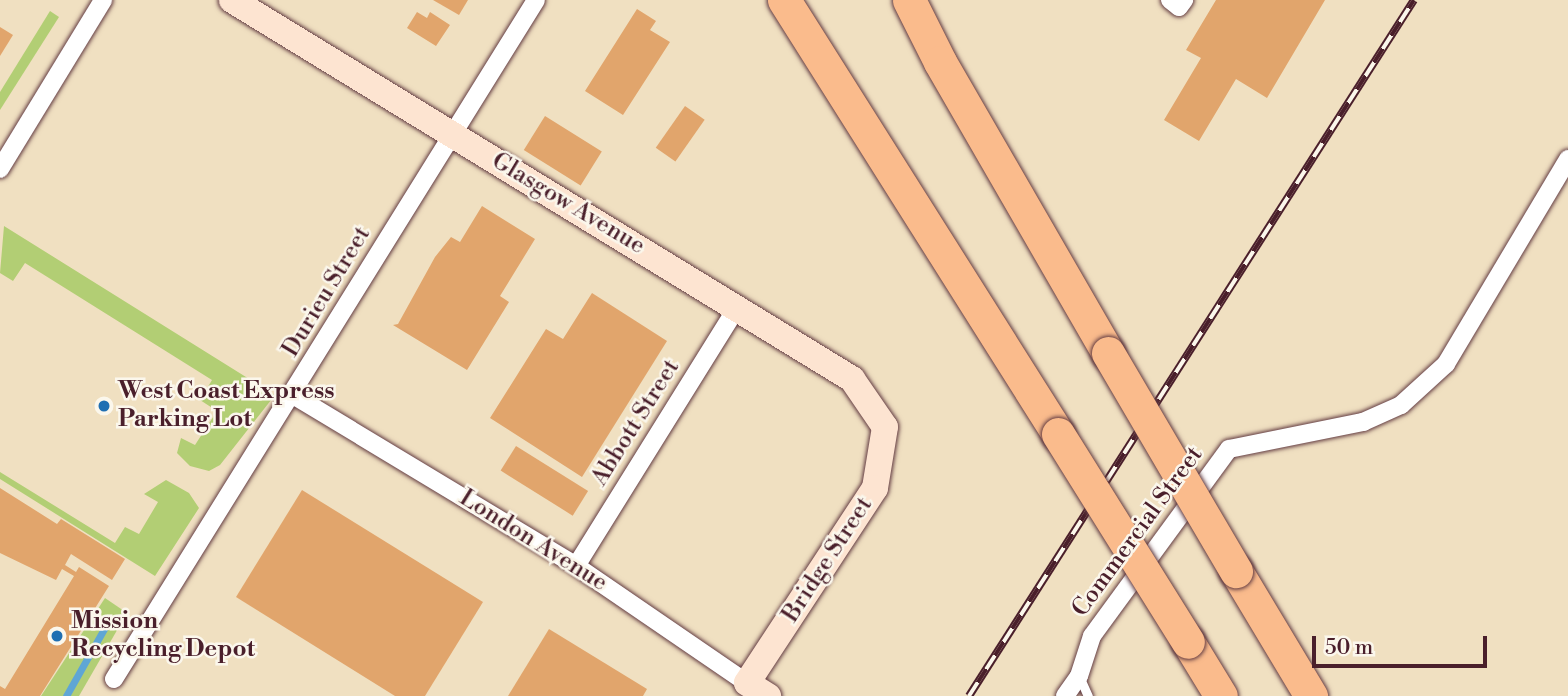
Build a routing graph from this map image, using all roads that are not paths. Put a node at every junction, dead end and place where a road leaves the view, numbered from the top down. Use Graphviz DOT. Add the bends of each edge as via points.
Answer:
graph roads {
  1 [pos="103,0"];
  2 [pos="232,0"];
  3 [pos="536,0"];
  4 [pos="783,0"];
  5 [pos="909,0"];
  6 [pos="452,134"];
  7 [pos="1568,159"];
  8 [pos="0,169"];
  9 [pos="738,306"];
  10 [pos="293,395"];
  11 [pos="886,427"];
  12 [pos="576,566"];
  13 [pos="1079,676"];
  14 [pos="114,679"];
  15 [pos="758,690"];
  16 [pos="1065,696"];
  17 [pos="1088,696"];
  18 [pos="1221,696"];
  19 [pos="1311,696"];
  1 -- 8 [label="street"];
  2 -- 6 [label="street, Glasgow Avenue"];
  3 -- 6 [label="street, Durieu Street"];
  4 -- 18 [label="highway, bridge"];
  5 -- 19 [label="highway, bridge" via="1108,353"];
  6 -- 9 [label="street, Glasgow Avenue"];
  6 -- 10 [label="street, Durieu Street"];
  7 -- 13 [label="street, Commercial Street" via="1446,364 1401,405 1363,422 1229,449 1092,635"];
  9 -- 11 [label="street, Glasgow Avenue" via="852,379"];
  9 -- 12 [label="street, Abbott Street"];
  10 -- 12 [label="street, London Avenue"];
  10 -- 14 [label="street, Durieu Street"];
  11 -- 15 [label="street, Bridge Street" via="875,488"];
  12 -- 15 [label="street, London Avenue"];
  13 -- 16 [label="street, Commercial Street"];
  13 -- 17 [label="lane"];
}
